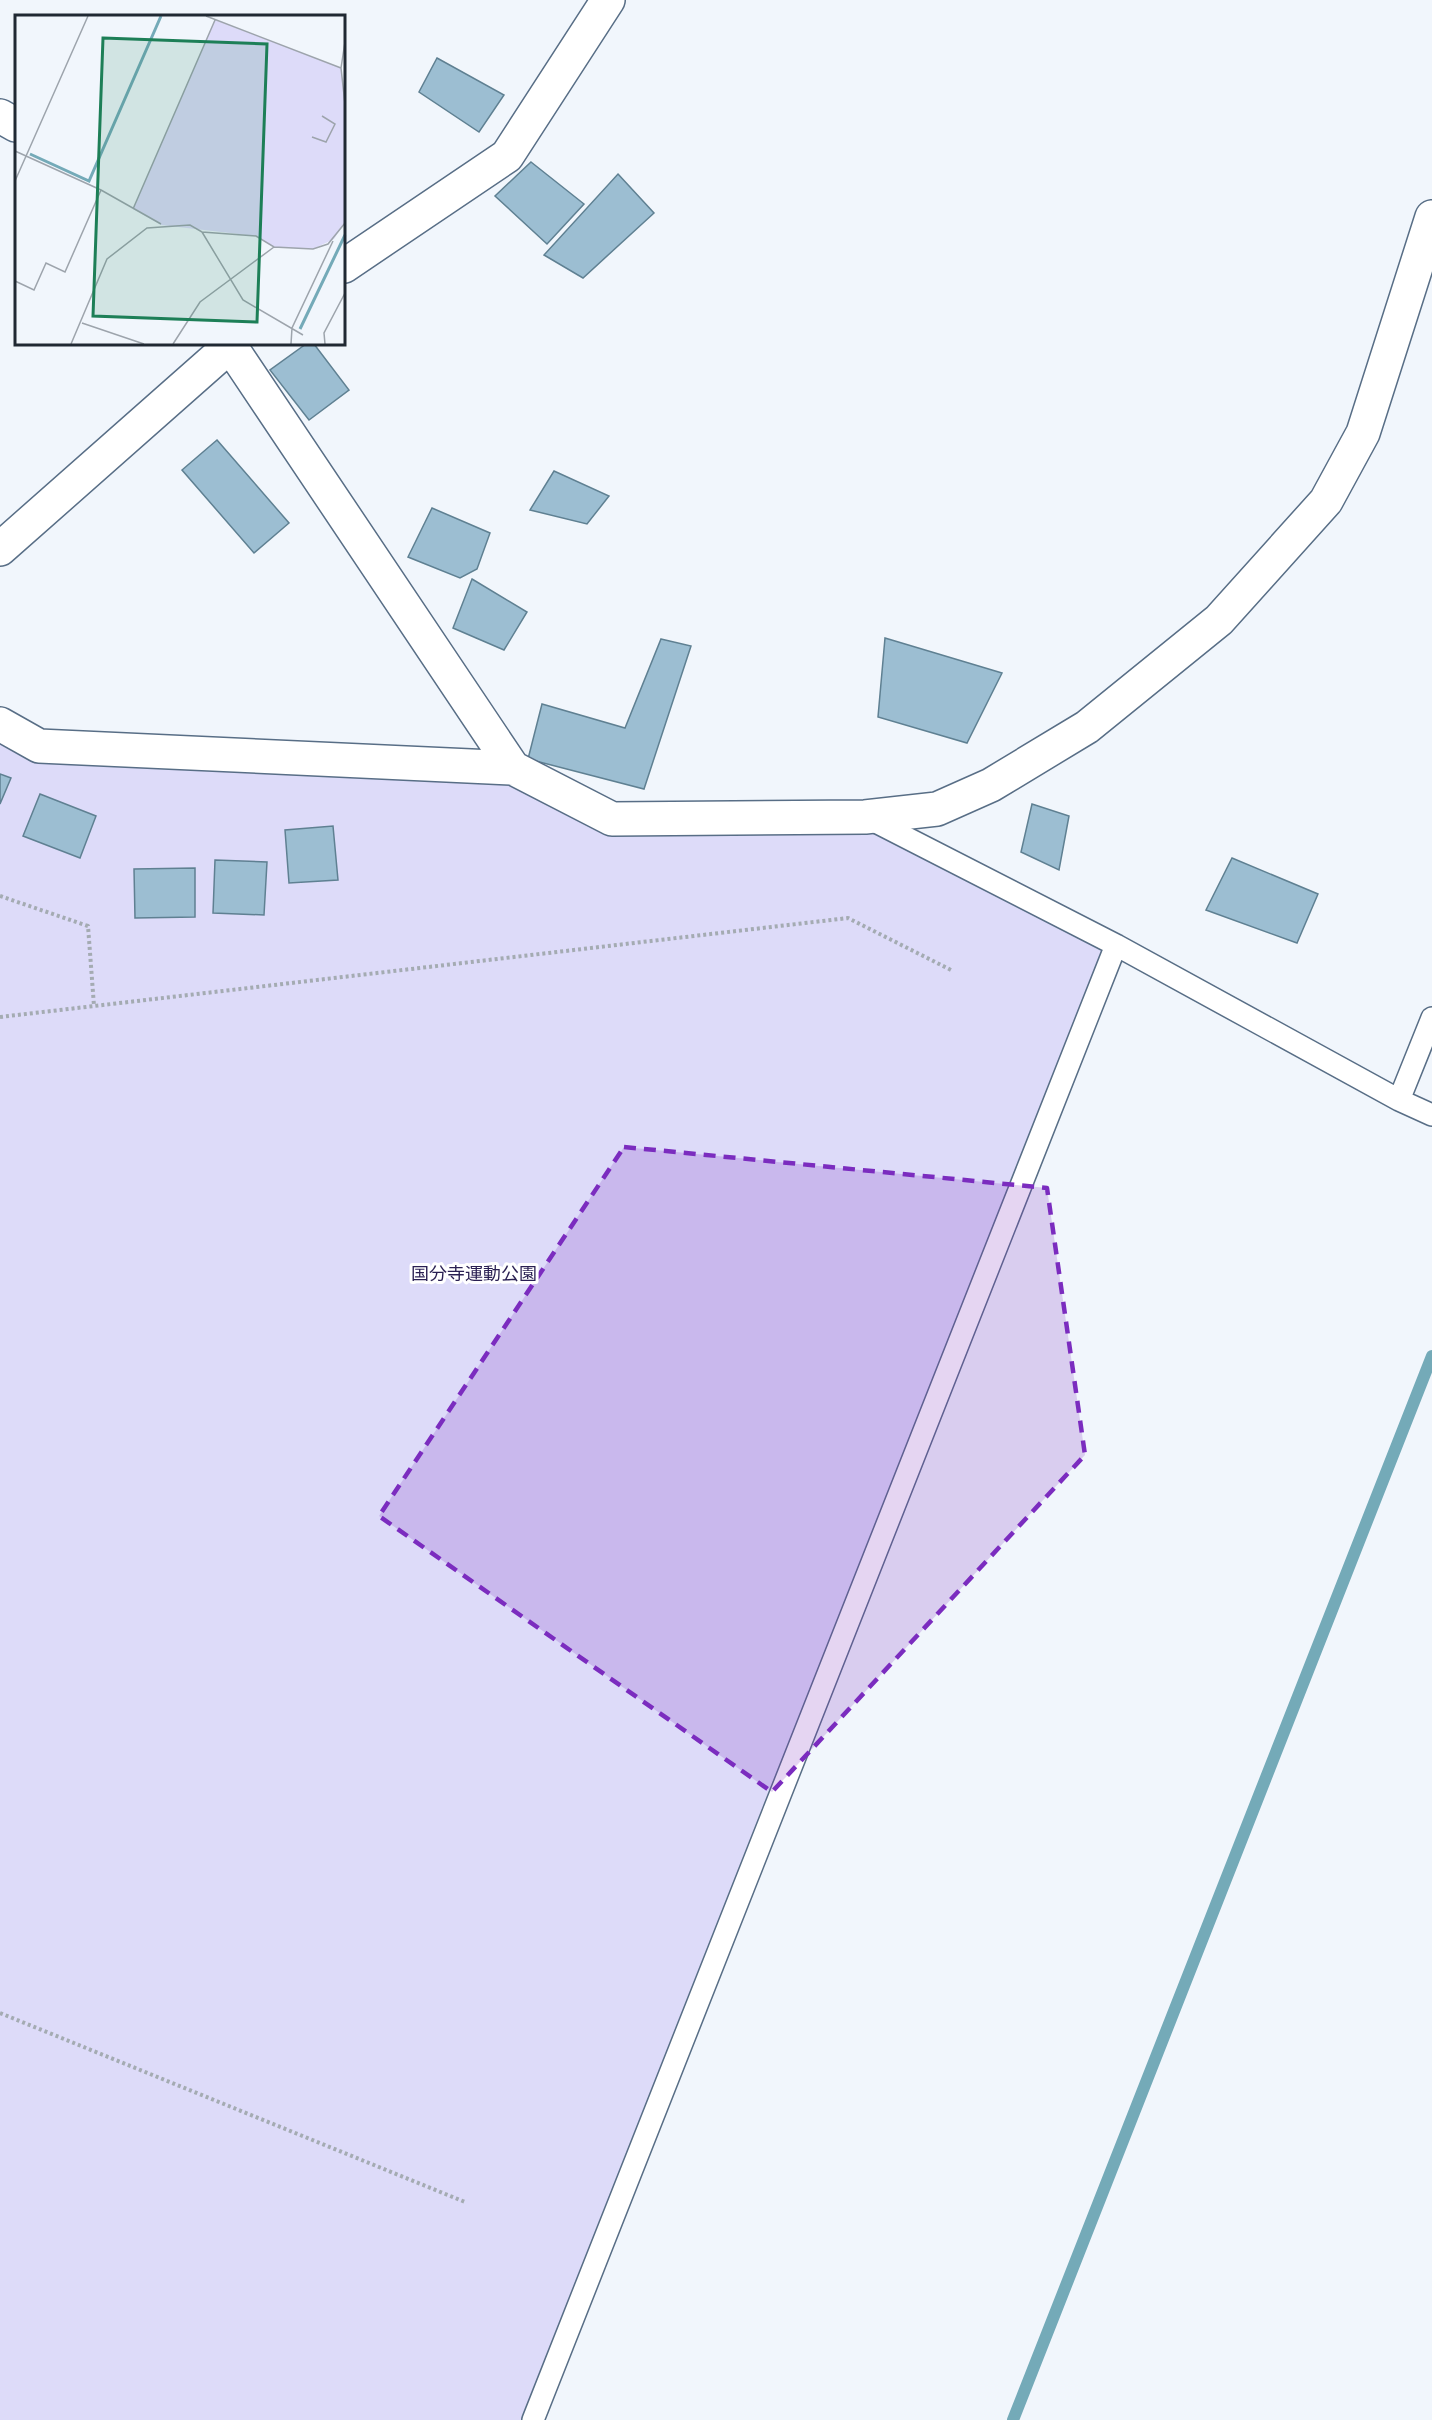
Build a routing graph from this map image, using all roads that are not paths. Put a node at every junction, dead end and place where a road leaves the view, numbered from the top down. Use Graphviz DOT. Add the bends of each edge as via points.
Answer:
graph roads {
  1 [pos="608,0"];
  2 [pos="0,116"];
  3 [pos="15,124"];
  4 [pos="1432,217"];
  5 [pos="345,265"];
  6 [pos="229,345"];
  7 [pos="231,345"];
  8 [pos="0,549"];
  9 [pos="0,724"];
  10 [pos="513,768"];
  11 [pos="865,817"];
  12 [pos="1116,945"];
  13 [pos="1432,1018"];
  14 [pos="1399,1100"];
  15 [pos="1432,1115"];
  16 [pos="533,2420"];
  1 -- 5 [label="street" via="507,156"];
  2 -- 3 [label="street"];
  4 -- 11 [label="street" via="1363,433 1326,501 1220,620 1087,727 991,785 936,809"];
  6 -- 8 [label="street"];
  7 -- 10 [label="street"];
  9 -- 10 [label="street" via="39,746"];
  10 -- 11 [label="street" via="612,819"];
  11 -- 12 [label="lane"];
  12 -- 14 [label="lane"];
  12 -- 16 [label="lane"];
  13 -- 14 [label="lane"];
  14 -- 15 [label="lane"];
}
